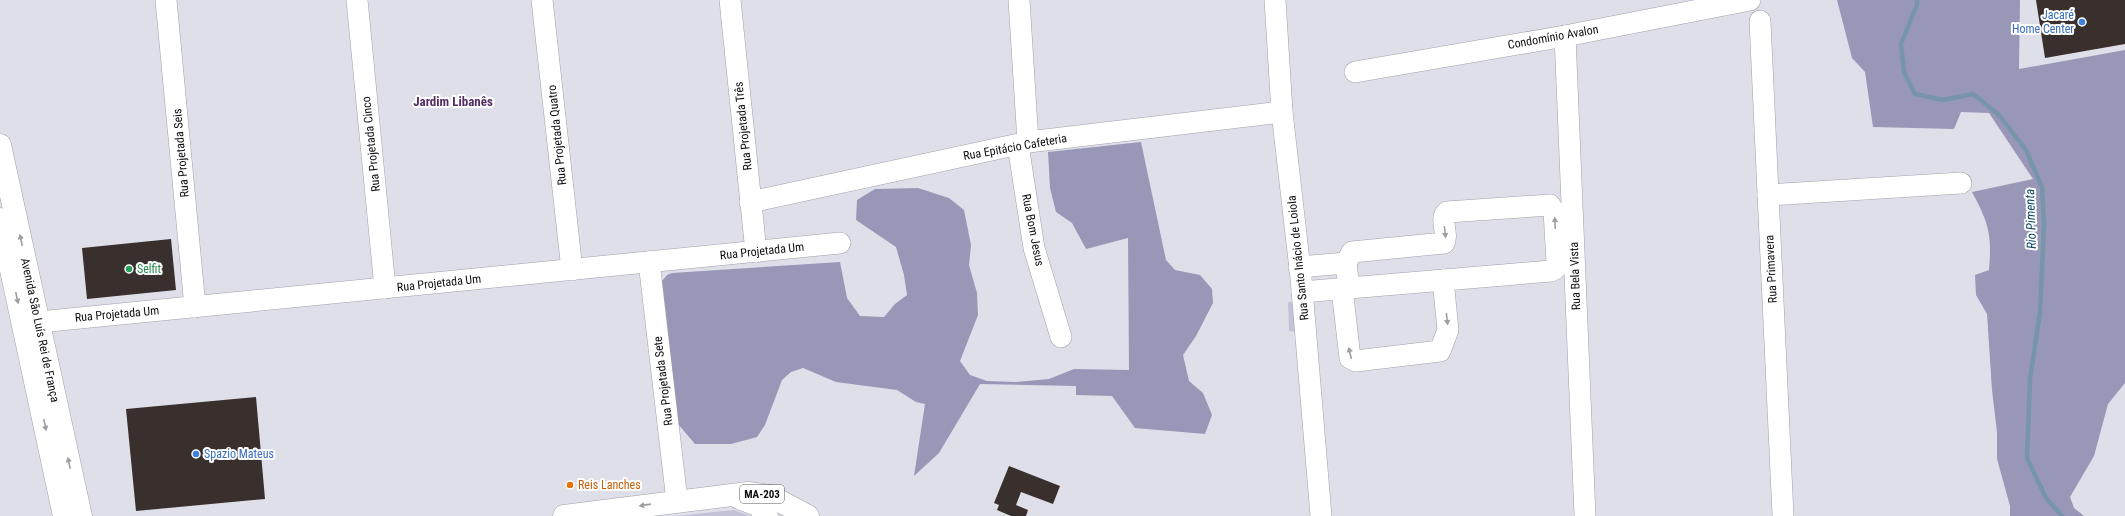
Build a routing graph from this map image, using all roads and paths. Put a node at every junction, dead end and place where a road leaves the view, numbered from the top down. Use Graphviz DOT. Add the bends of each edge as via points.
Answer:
graph roads {
  1 [pos="166,0"];
  2 [pos="357,0"];
  3 [pos="542,0"];
  4 [pos="730,0"];
  5 [pos="1019,0"];
  6 [pos="1275,0"];
  7 [pos="1750,0"];
  8 [pos="1760,21"];
  9 [pos="1565,36"];
  10 [pos="1355,72"];
  11 [pos="1282,112"];
  12 [pos="1023,144"];
  13 [pos="0,145"];
  14 [pos="1961,183"];
  15 [pos="1773,194"];
  16 [pos="750,202"];
  17 [pos="0,219"];
  18 [pos="840,243"];
  19 [pos="756,252"];
  20 [pos="649,262"];
  21 [pos="1346,263"];
  22 [pos="1299,267"];
  23 [pos="572,270"];
  24 [pos="1443,280"];
  25 [pos="386,288"];
  26 [pos="1345,289"];
  27 [pos="1302,292"];
  28 [pos="195,307"];
  29 [pos="38,322"];
  30 [pos="1061,337"];
  31 [pos="712,497"];
  32 [pos="676,501"];
  33 [pos="64,516"];
  34 [pos="81,516"];
  35 [pos="564,516"];
  36 [pos="767,516"];
  37 [pos="808,516"];
  38 [pos="1321,516"];
  39 [pos="1585,516"];
  40 [pos="1783,516"];
  1 -- 28 [label="street, Rua Projetada Seis"];
  2 -- 25 [label="street, Rua Projetada Cinco"];
  3 -- 23 [label="street, Rua Projetada Quatro"];
  4 -- 16 [label="street, Rua Projetada Três"];
  5 -- 12 [label="street, Rua Bom Jesus"];
  6 -- 11 [label="street, Rua Santo Inácio de Loiola"];
  7 -- 9 [label="street, Condomínio Avalon"];
  8 -- 15 [label="street, Rua Primavera"];
  9 -- 10 [label="street, Condomínio Avalon"];
  9 -- 39 [label="street, Rua Bela Vista"];
  11 -- 12 [label="street, Rua Epitácio Cafeteria"];
  11 -- 22 [label="street, Rua Santo Inácio de Loiola"];
  12 -- 16 [label="street, Rua Epitácio Cafeteria"];
  12 -- 30 [label="street, Rua Bom Jesus" via="1034,248"];
  29 -- 13 [label="main road, Avenida São Luís Rei de França, one-way"];
  14 -- 15 [label="street"];
  15 -- 40 [label="street, Rua Primavera"];
  16 -- 19 [label="street, Rua Projetada Três"];
  17 -- 33 [label="main road, Avenida São Luís Rei de França, one-way"];
  18 -- 19 [label="street, Rua Projetada Um"];
  19 -- 20 [label="street, Rua Projetada Um"];
  20 -- 23 [label="street, Rua Projetada Um"];
  20 -- 32 [label="street, Rua Projetada Sete"];
  21 -- 22 [label="street"];
  24 -- 21 [label="street, one-way" via="1555,269 1557,262 1554,210 1550,205 1447,212 1444,218 1444,243 1352,252"];
  21 -- 26 [label="street"];
  22 -- 27 [label="street, Rua Santo Inácio de Loiola"];
  23 -- 25 [label="street, Rua Projetada Um"];
  24 -- 26 [label="street"];
  24 -- 26 [label="street, one-way" via="1448,330 1440,351 1356,361 1350,358"];
  25 -- 28 [label="street, Rua Projetada Um"];
  26 -- 27 [label="street"];
  27 -- 38 [label="street, Rua Santo Inácio de Loiola"];
  28 -- 29 [label="street, Rua Projetada Um"];
  34 -- 29 [label="main road, Avenida São Luís Rei de França, one-way"];
  31 -- 32 [label="main road, MA-203"];
  31 -- 36 [label="main road" via="751,501 762,508"];
  31 -- 37 [label="main road, MA-203" via="742,493 762,494"];
  32 -- 35 [label="main road, MA-203, one-way"];
}
